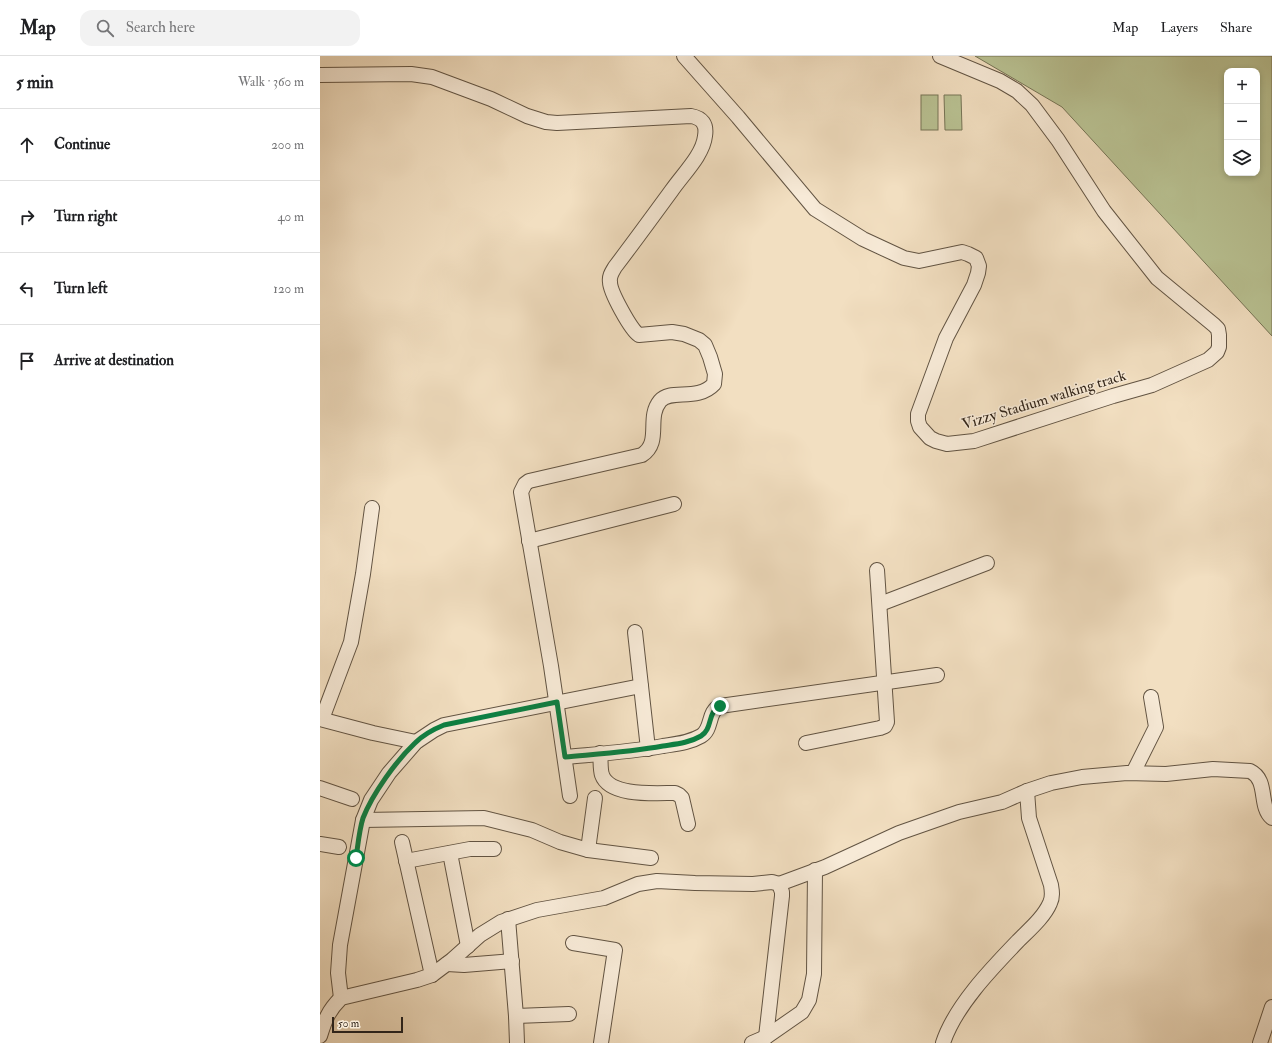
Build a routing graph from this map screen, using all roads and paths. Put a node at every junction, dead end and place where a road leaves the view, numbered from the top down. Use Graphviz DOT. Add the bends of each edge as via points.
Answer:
graph roads {
  1 [pos="684,56"];
  2 [pos="940,56"];
  3 [pos="320,75"];
  4 [pos="674,504"];
  5 [pos="372,508"];
  6 [pos="529,540"];
  7 [pos="987,563"];
  8 [pos="877,570"];
  9 [pos="880,604"];
  10 [pos="635,632"];
  11 [pos="937,675"];
  12 [pos="885,683"];
  13 [pos="641,686"];
  14 [pos="1151,697"];
  15 [pos="557,702"];
  16 [pos="321,719"];
  17 [pos="416,742"];
  18 [pos="806,744"];
  19 [pos="648,749"];
  20 [pos="600,753"];
  21 [pos="565,757"];
  22 [pos="1133,773"];
  23 [pos="320,788"];
  24 [pos="1027,791"];
  25 [pos="570,796"];
  26 [pos="595,798"];
  27 [pos="352,799"];
  28 [pos="1272,818"];
  29 [pos="363,820"];
  30 [pos="688,824"];
  31 [pos="402,842"];
  32 [pos="320,844"];
  33 [pos="338,847"];
  34 [pos="494,849"];
  35 [pos="588,850"];
  36 [pos="450,853"];
  37 [pos="651,858"];
  38 [pos="406,861"];
  39 [pos="815,870"];
  40 [pos="779,884"];
  41 [pos="508,919"];
  42 [pos="573,943"];
  43 [pos="468,946"];
  44 [pos="512,961"];
  45 [pos="447,964"];
  46 [pos="432,975"];
  47 [pos="341,998"];
  48 [pos="1272,1007"];
  49 [pos="568,1014"];
  50 [pos="516,1016"];
  51 [pos="320,1036"];
  52 [pos="766,1037"];
  53 [pos="517,1043"];
  54 [pos="601,1043"];
  55 [pos="752,1043"];
  56 [pos="943,1043"];
  57 [pos="1260,1043"];
  1 -- 2 [label="street, Vizzy Stadium walking track" via="815,209 863,239 904,258 919,261 962,252 976,258 979,266 974,285 946,338 918,414 920,427 930,438 947,444 974,441 1152,385 1208,360 1217,352 1220,347 1218,329 1157,278 1104,211 1032,105 1018,91 1000,81"];
  3 -- 6 [label="street" via="411,74 432,77 546,122 604,122 691,116 698,118 705,125 703,146 615,267 610,281 611,289 638,335 672,332 684,334 705,345 715,374 714,384 705,392 667,396 660,400 653,415 652,443 648,451 525,484 521,492"];
  4 -- 6 [label="street"];
  5 -- 16 [label="street" via="351,642"];
  6 -- 15 [label="street"];
  7 -- 9 [label="street"];
  8 -- 9 [label="street"];
  9 -- 12 [label="street"];
  10 -- 13 [label="street"];
  11 -- 12 [label="street"];
  12 -- 18 [label="street" via="885,726"];
  12 -- 19 [label="street" via="720,706 712,714 706,733 701,736 687,742"];
  13 -- 15 [label="street"];
  13 -- 19 [label="street"];
  14 -- 22 [label="street" via="1156,727"];
  15 -- 17 [label="street" via="444,725"];
  15 -- 21 [label="street"];
  16 -- 17 [label="street"];
  17 -- 29 [label="street" via="389,773 371,800"];
  19 -- 20 [label="street"];
  20 -- 21 [label="street"];
  20 -- 30 [label="street" via="602,775 609,785 624,791 679,795"];
  21 -- 25 [label="street"];
  22 -- 24 [label="street" via="1082,777"];
  22 -- 28 [label="street" via="1162,774 1213,769 1250,771 1259,778 1267,812"];
  23 -- 27 [label="street"];
  24 -- 39 [label="street" via="1002,802 959,812 899,833"];
  24 -- 56 [label="street" via="1029,818 1051,885 1051,902 1044,914 989,972 949,1027"];
  26 -- 35 [label="street"];
  29 -- 35 [label="street" via="484,818 532,830"];
  29 -- 47 [label="street" via="340,945 338,973"];
  31 -- 38 [label="street"];
  32 -- 33 [label="street"];
  34 -- 36 [label="street" via="470,849"];
  35 -- 37 [label="street"];
  36 -- 38 [label="street"];
  36 -- 43 [label="street"];
  38 -- 46 [label="street"];
  39 -- 40 [label="street"];
  39 -- 52 [label="street" via="814,974 809,1000 802,1012"];
  40 -- 41 [label="street" via="648,882 604,898 537,910"];
  40 -- 52 [label="street" via="782,896"];
  41 -- 43 [label="street"];
  41 -- 44 [label="street"];
  42 -- 54 [label="street" via="615,950"];
  43 -- 45 [label="street"];
  44 -- 45 [label="street"];
  44 -- 50 [label="street"];
  45 -- 46 [label="street"];
  46 -- 47 [label="street"];
  47 -- 51 [label="street" via="326,1018"];
  48 -- 57 [label="street"];
  49 -- 50 [label="street"];
  50 -- 53 [label="street"];
  52 -- 55 [label="street"];
}
